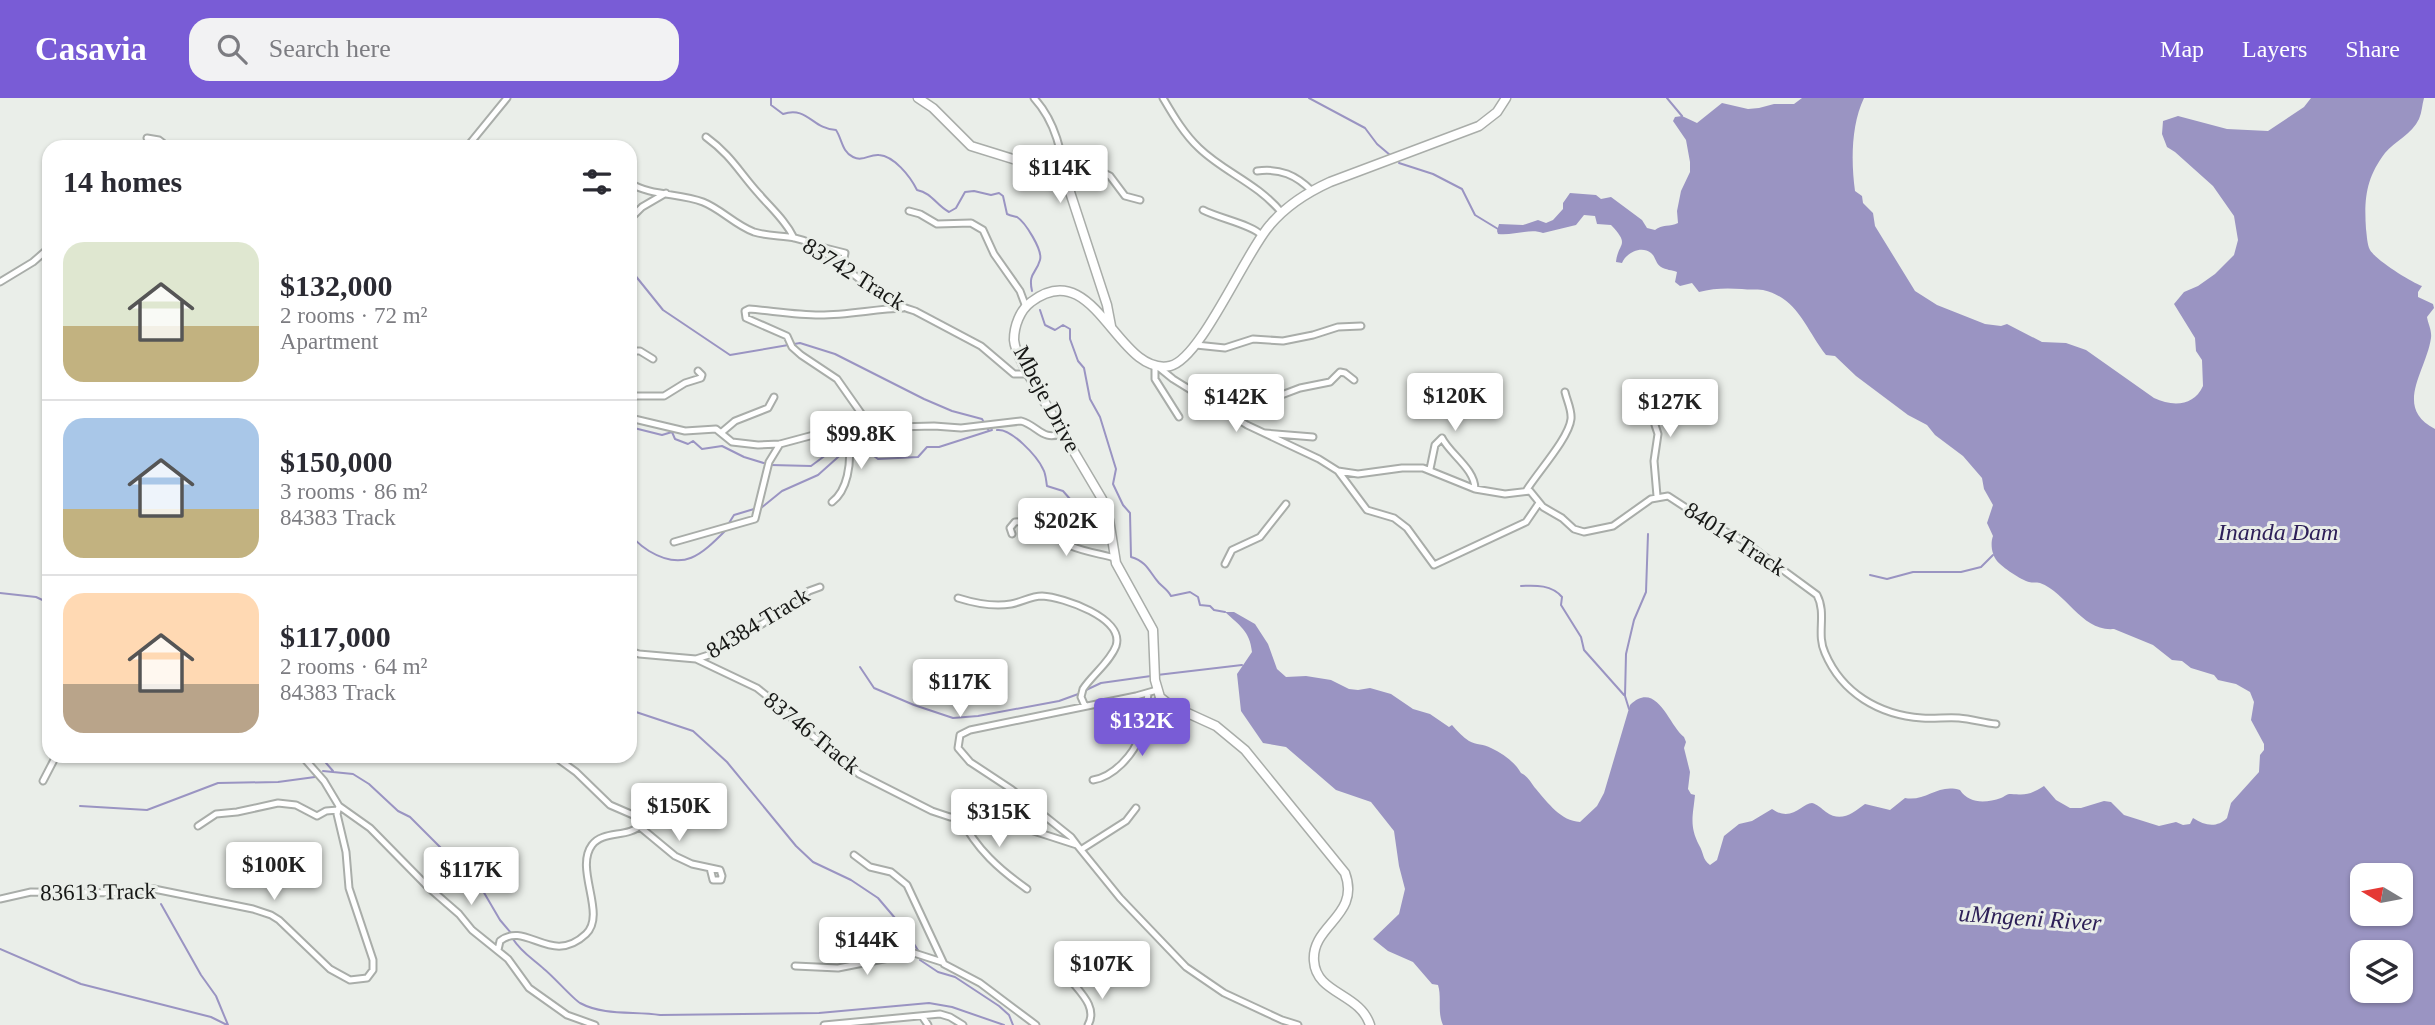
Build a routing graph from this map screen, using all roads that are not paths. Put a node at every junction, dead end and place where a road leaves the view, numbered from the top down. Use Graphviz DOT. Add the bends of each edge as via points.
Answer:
graph roads {
  1 [pos="507,98"];
  2 [pos="918,98"];
  3 [pos="1034,98"];
  4 [pos="1163,98"];
  5 [pos="1506,98"];
  6 [pos="706,137"];
  7 [pos="147,138"];
  8 [pos="159,140"];
  9 [pos="473,140"];
  10 [pos="1257,171"];
  11 [pos="637,186"];
  12 [pos="1068,187"];
  13 [pos="1312,191"];
  14 [pos="666,193"];
  15 [pos="1140,200"];
  16 [pos="1203,210"];
  17 [pos="909,211"];
  18 [pos="637,212"];
  19 [pos="1282,213"];
  20 [pos="1261,235"];
  21 [pos="794,238"];
  22 [pos="813,245"];
  23 [pos="42,254"];
  24 [pos="834,260"];
  25 [pos="0,282"];
  26 [pos="1026,307"];
  27 [pos="904,308"];
  28 [pos="1111,326"];
  29 [pos="1361,326"];
  30 [pos="1196,345"];
  31 [pos="637,351"];
  32 [pos="653,359"];
  33 [pos="1156,366"];
  34 [pos="698,371"];
  35 [pos="1028,374"];
  36 [pos="1354,380"];
  37 [pos="1565,392"];
  38 [pos="637,397"];
  39 [pos="774,397"];
  40 [pos="1704,410"];
  41 [pos="1231,414"];
  42 [pos="1179,417"];
  43 [pos="637,420"];
  44 [pos="878,428"];
  45 [pos="722,432"];
  46 [pos="1261,432"];
  47 [pos="1063,433"];
  48 [pos="1313,437"];
  49 [pos="780,444"];
  50 [pos="1430,469"];
  51 [pos="1338,471"];
  52 [pos="1475,489"];
  53 [pos="1527,491"];
  54 [pos="1657,496"];
  55 [pos="832,502"];
  56 [pos="1539,503"];
  57 [pos="1286,504"];
  58 [pos="1012,534"];
  59 [pos="674,542"];
  60 [pos="1115,558"];
  61 [pos="1224,564"];
  62 [pos="820,587"];
  63 [pos="957,598"];
  64 [pos="637,653"];
  65 [pos="696,659"];
  66 [pos="1159,693"];
  67 [pos="1148,694"];
  68 [pos="1085,706"];
  69 [pos="1145,715"];
  70 [pos="1996,724"];
  71 [pos="52,763"];
  72 [pos="308,763"];
  73 [pos="564,763"];
  74 [pos="1093,780"];
  75 [pos="43,781"];
  76 [pos="338,808"];
  77 [pos="1136,808"];
  78 [pos="961,818"];
  79 [pos="198,826"];
  80 [pos="640,827"];
  81 [pos="1080,847"];
  82 [pos="854,855"];
  83 [pos="710,868"];
  84 [pos="1027,888"];
  85 [pos="0,899"];
  86 [pos="498,950"];
  87 [pos="942,962"];
  88 [pos="795,966"];
  89 [pos="1073,983"];
  90 [pos="922,1016"];
  91 [pos="595,1025"];
  92 [pos="824,1025"];
  93 [pos="928,1025"];
  94 [pos="963,1025"];
  95 [pos="1036,1025"];
  96 [pos="1088,1025"];
  97 [pos="1298,1025"];
  98 [pos="1370,1025"];
  1 -- 9 [label="street"];
  2 -- 12 [label="street" via="971,146 1042,168"];
  3 -- 12 [label="street" via="1053,125"];
  4 -- 19 [label="street" via="1198,147 1259,189"];
  5 -- 13 [label="street" via="1492,117 1470,130"];
  6 -- 21 [label="street" via="728,155"];
  7 -- 8 [label="street"];
  10 -- 13 [label="street" via="1288,173"];
  11 -- 14 [label="street, 83742 Track"];
  12 -- 15 [label="street" via="1104,173 1125,196"];
  12 -- 28 [label="street"];
  13 -- 19 [label="street"];
  14 -- 18 [label="street"];
  14 -- 21 [label="street, 83742 Track" via="703,202 753,231"];
  16 -- 20 [label="street" via="1256,229"];
  17 -- 26 [label="street" via="940,225 971,223 983,230"];
  19 -- 20 [label="street"];
  20 -- 30 [label="street"];
  21 -- 22 [label="street, 83742 Track"];
  22 -- 24 [label="street, 83742 Track"];
  22 -- 24 [label="street" via="845,253 844,258"];
  23 -- 25 [label="street"];
  24 -- 27 [label="street, 83742 Track"];
  26 -- 28 [label="street" via="1049,293 1069,293 1089,303"];
  26 -- 35 [label="street, Mbeje Drive" via="1014,340"];
  27 -- 35 [label="street, 83742 Track" via="981,346 1014,374"];
  27 -- 44 [label="street" via="821,315 749,309 745,314 787,336 792,347 837,379 863,416"];
  28 -- 33 [label="street" via="1135,354"];
  29 -- 30 [label="street" via="1283,341 1253,339 1225,348"];
  30 -- 33 [label="street" via="1178,363"];
  31 -- 32 [label="street"];
  33 -- 41 [label="street"];
  33 -- 42 [label="street" via="1155,379"];
  34 -- 38 [label="street" via="701,378 667,395"];
  35 -- 47 [label="street, Mbeje Drive"];
  36 -- 41 [label="street" via="1340,372 1330,382 1300,388"];
  37 -- 53 [label="street" via="1571,412 1569,426"];
  39 -- 45 [label="street" via="768,408 735,421"];
  40 -- 54 [label="street" via="1674,396 1660,410 1655,425"];
  41 -- 46 [label="street"];
  43 -- 45 [label="street" via="675,430"];
  44 -- 47 [label="street" via="961,428 1021,421 1046,436"];
  44 -- 49 [label="street" via="821,433"];
  44 -- 55 [label="street" via="849,445 845,482"];
  45 -- 49 [label="street" via="737,443"];
  46 -- 48 [label="street"];
  46 -- 51 [label="street"];
  47 -- 60 [label="street, Mbeje Drive" via="1102,499"];
  49 -- 59 [label="street" via="769,462 755,519"];
  50 -- 51 [label="street"];
  50 -- 52 [label="street"];
  50 -- 52 [label="street" via="1435,445 1442,438 1471,474"];
  51 -- 56 [label="street" via="1367,510 1394,518 1407,528 1434,565 1526,522"];
  52 -- 53 [label="street" via="1505,494"];
  53 -- 56 [label="street, 84014 Track"];
  54 -- 56 [label="street, 84014 Track" via="1622,522 1591,532 1574,529"];
  54 -- 70 [label="street, 84014 Track" via="1674,499 1736,536 1817,595 1826,656 1840,678 1867,703 1898,715"];
  57 -- 61 [label="street" via="1260,537 1232,551"];
  58 -- 60 [label="street" via="1012,524 1022,522 1047,529 1072,546"];
  60 -- 66 [label="street, Mbeje Drive" via="1153,630"];
  62 -- 65 [label="street, 84384 Track" via="715,653"];
  63 -- 68 [label="street" via="1005,605 1045,596 1083,608 1109,623 1116,645 1083,689"];
  64 -- 65 [label="street, 83746 Track"];
  65 -- 78 [label="street, 83746 Track" via="765,694 859,774 932,811"];
  66 -- 67 [label="street"];
  66 -- 69 [label="street"];
  66 -- 98 [label="street" via="1170,705 1216,726 1245,750 1340,865 1349,895 1317,944 1315,966 1325,983 1358,1004"];
  67 -- 68 [label="street"];
  67 -- 69 [label="street"];
  68 -- 81 [label="street" via="970,730 960,735 957,744 970,762 1012,789"];
  69 -- 74 [label="street" via="1130,753 1106,777"];
  71 -- 75 [label="street"];
  72 -- 76 [label="street"];
  73 -- 80 [label="street" via="610,805 639,818"];
  76 -- 79 [label="street" via="317,816 296,805 278,803 216,814"];
  76 -- 85 [label="street, 83613 Track" via="349,888 373,961 373,970 360,980 343,978 279,920 254,909 151,888 127,893 31,892"];
  76 -- 86 [label="street" via="370,828"];
  77 -- 81 [label="street" via="1126,821"];
  78 -- 81 [label="street, 83746 Track" via="1007,823"];
  78 -- 84 [label="street" via="993,862"];
  80 -- 83 [label="street" via="675,856"];
  80 -- 86 [label="street" via="604,838 590,849 587,871 593,918 586,934 570,944 552,947 524,935 513,936 500,941"];
  81 -- 97 [label="street" via="1120,898 1186,967 1224,993"];
  82 -- 87 [label="street" via="870,867 895,874 907,885"];
  86 -- 91 [label="street" via="538,996 567,1015"];
  87 -- 88 [label="street" via="914,953 838,968"];
  87 -- 95 [label="street" via="980,983"];
  89 -- 96 [label="street" via="1091,1010"];
  90 -- 92 [label="street"];
  90 -- 93 [label="street"];
  90 -- 94 [label="street" via="946,1015"];
}
